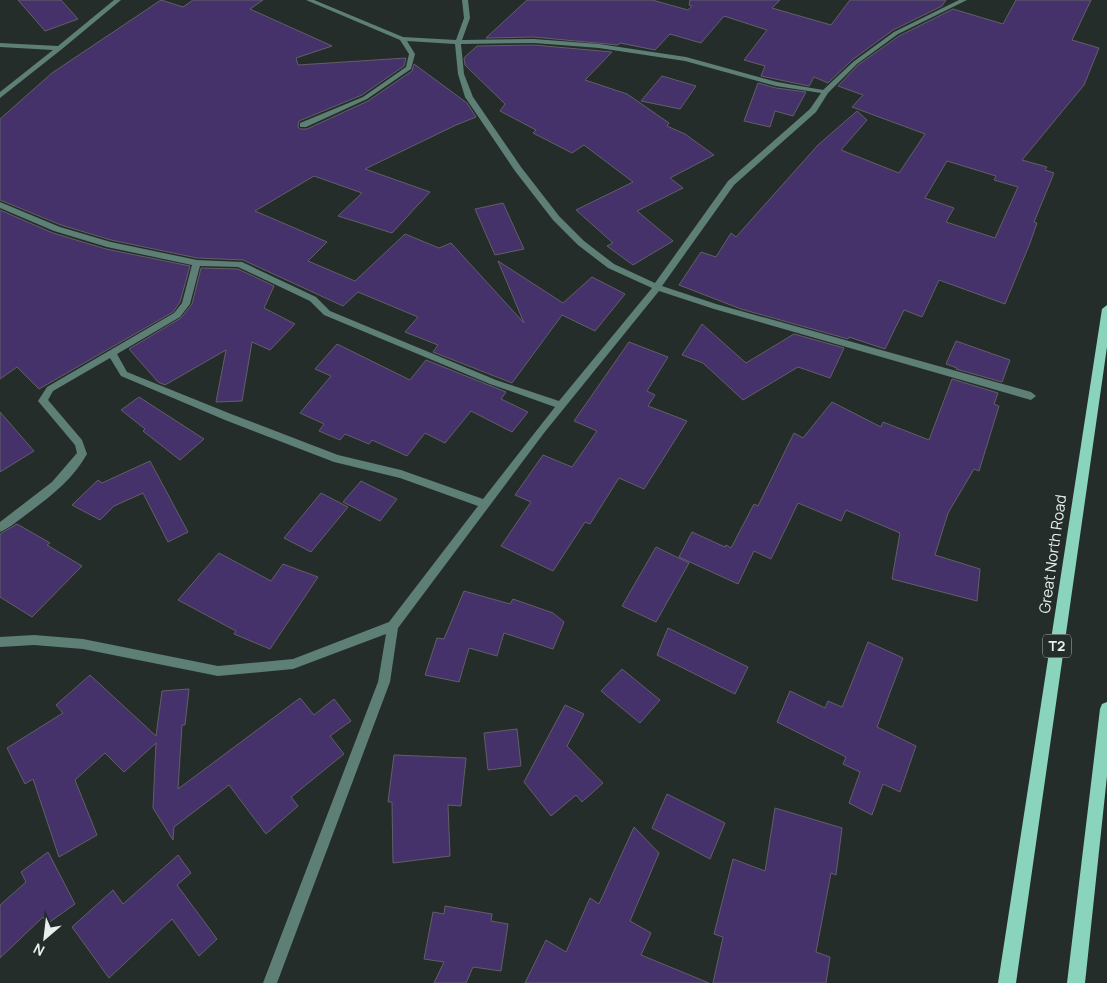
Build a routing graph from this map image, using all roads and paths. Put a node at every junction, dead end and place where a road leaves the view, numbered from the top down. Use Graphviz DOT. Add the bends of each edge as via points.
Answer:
graph roads {
  1 [pos="118,0"];
  2 [pos="309,0"];
  3 [pos="465,0"];
  4 [pos="964,0"];
  5 [pos="402,39"];
  6 [pos="458,42"];
  7 [pos="0,45"];
  8 [pos="60,48"];
  9 [pos="825,92"];
  10 [pos="0,96"];
  11 [pos="303,125"];
  12 [pos="0,205"];
  13 [pos="197,263"];
  14 [pos="657,287"];
  15 [pos="1107,309"];
  16 [pos="112,354"];
  17 [pos="1031,396"];
  18 [pos="560,405"];
  19 [pos="485,504"];
  20 [pos="0,528"];
  21 [pos="393,626"];
  22 [pos="0,642"];
  23 [pos="1107,709"];
  24 [pos="270,983"];
  25 [pos="1007,983"];
  26 [pos="1076,983"];
  1 -- 8 [label="street"];
  2 -- 5 [label="street"];
  3 -- 6 [label="street" via="467,18"];
  4 -- 9 [label="street" via="896,33 855,63"];
  5 -- 6 [label="street"];
  5 -- 11 [label="street" via="412,54 409,68 365,98"];
  6 -- 9 [label="street" via="534,41 599,46 686,59 776,84"];
  6 -- 14 [label="street" via="461,74 468,97 556,218 611,266"];
  7 -- 8 [label="street"];
  8 -- 10 [label="street"];
  9 -- 14 [label="street" via="813,110 731,183"];
  12 -- 13 [label="street" via="110,245"];
  13 -- 16 [label="street" via="186,304 177,315"];
  13 -- 18 [label="street" via="239,264 313,299 327,313 494,382"];
  14 -- 17 [label="street"];
  14 -- 18 [label="street"];
  15 -- 25 [label="main road, Great North Road / T2"];
  16 -- 19 [label="street" via="124,374 237,421 337,459 401,474"];
  16 -- 20 [label="street" via="50,389 45,395 43,401 79,443 82,454 67,473 34,503"];
  18 -- 19 [label="street"];
  19 -- 21 [label="street"];
  21 -- 22 [label="street" via="293,664 218,671 83,644 34,640"];
  21 -- 24 [label="street" via="384,682"];
  23 -- 26 [label="main road"];
}
